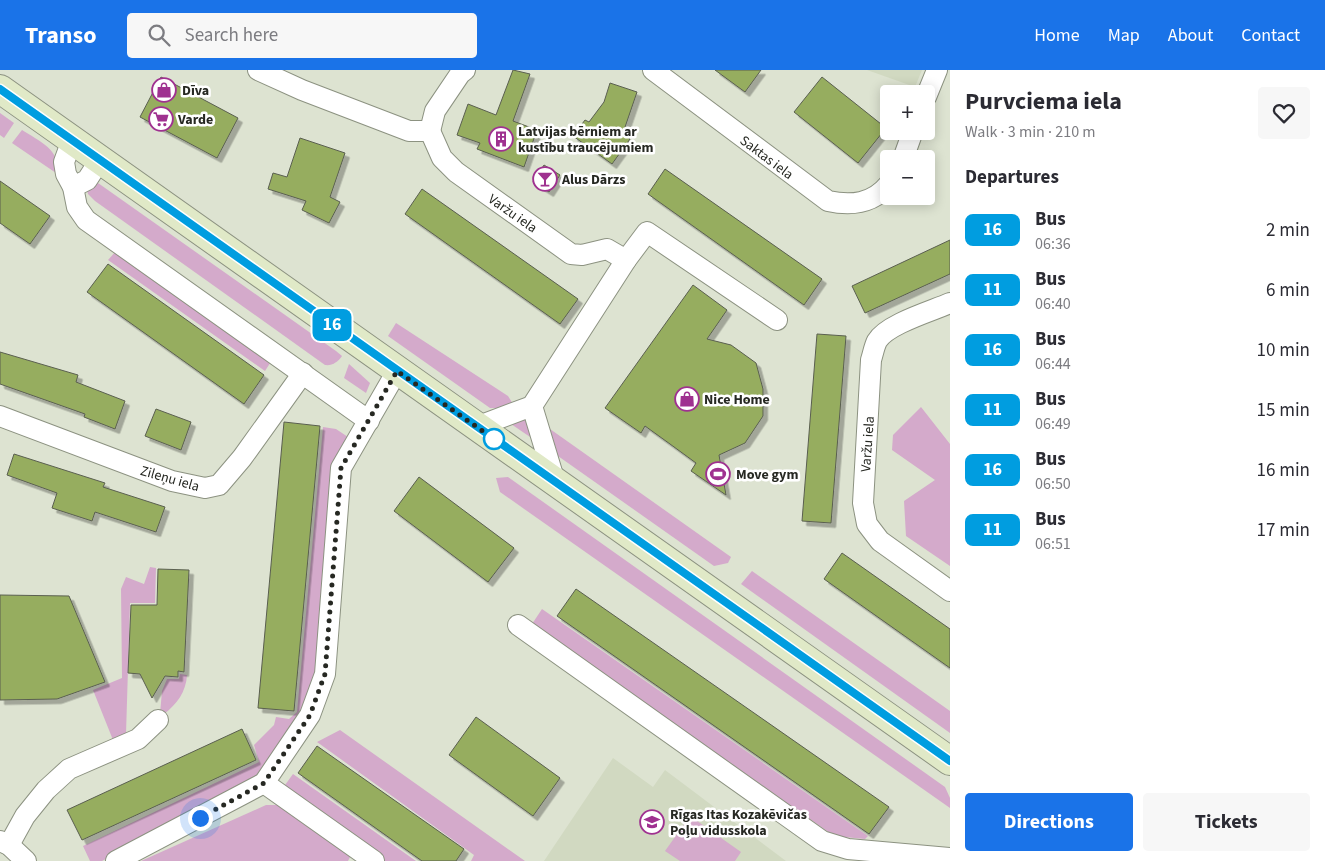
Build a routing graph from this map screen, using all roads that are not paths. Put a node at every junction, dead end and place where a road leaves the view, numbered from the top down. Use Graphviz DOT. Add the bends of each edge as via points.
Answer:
graph roads {
  1 [pos="258,70"];
  2 [pos="465,70"];
  3 [pos="653,70"];
  4 [pos="937,70"];
  5 [pos="931,85"];
  6 [pos="0,89"];
  7 [pos="430,131"];
  8 [pos="72,140"];
  9 [pos="100,160"];
  10 [pos="73,187"];
  11 [pos="880,193"];
  12 [pos="626,260"];
  13 [pos="950,303"];
  14 [pos="777,320"];
  15 [pos="397,371"];
  16 [pos="303,373"];
  17 [pos="532,406"];
  18 [pos="0,416"];
  19 [pos="369,421"];
  20 [pos="476,427"];
  21 [pos="555,482"];
  22 [pos="950,591"];
  23 [pos="518,625"];
  24 [pos="158,720"];
  25 [pos="950,761"];
  26 [pos="264,783"];
  27 [pos="4,843"];
  28 [pos="950,858"];
  29 [pos="26,861"];
  30 [pos="116,861"];
  31 [pos="374,861"];
  1 -- 7 [label="street" via="409,131"];
  2 -- 7 [label="street" via="435,111"];
  3 -- 11 [label="street, Saktas iela" via="828,201 845,205 864,202"];
  4 -- 5 [label="street"];
  6 -- 8 [label="street"];
  7 -- 12 [label="street, Varžu iela" via="442,158 456,172 572,254 608,249"];
  8 -- 9 [label="street"];
  8 -- 10 [label="street" via="64,162"];
  9 -- 10 [label="street" via="87,180"];
  9 -- 15 [label="street"];
  10 -- 16 [label="street" via="77,207 86,220"];
  12 -- 14 [label="street" via="646,232"];
  12 -- 17 [label="street"];
  13 -- 22 [label="street, Varžu iela" via="895,327 876,342 871,360 862,503 867,524 880,541"];
  15 -- 19 [label="street"];
  15 -- 20 [label="street"];
  16 -- 18 [label="street, Zileņu iela" via="219,485 205,488 172,481"];
  16 -- 19 [label="street"];
  17 -- 20 [label="street"];
  17 -- 21 [label="street"];
  19 -- 26 [label="street" via="341,468 325,674 310,715"];
  20 -- 21 [label="street"];
  21 -- 25 [label="street"];
  23 -- 28 [label="street" via="822,841 848,849"];
  24 -- 27 [label="street" via="138,739 69,769 46,790"];
  26 -- 30 [label="street"];
  26 -- 31 [label="street"];
  27 -- 29 [label="street"];
}
